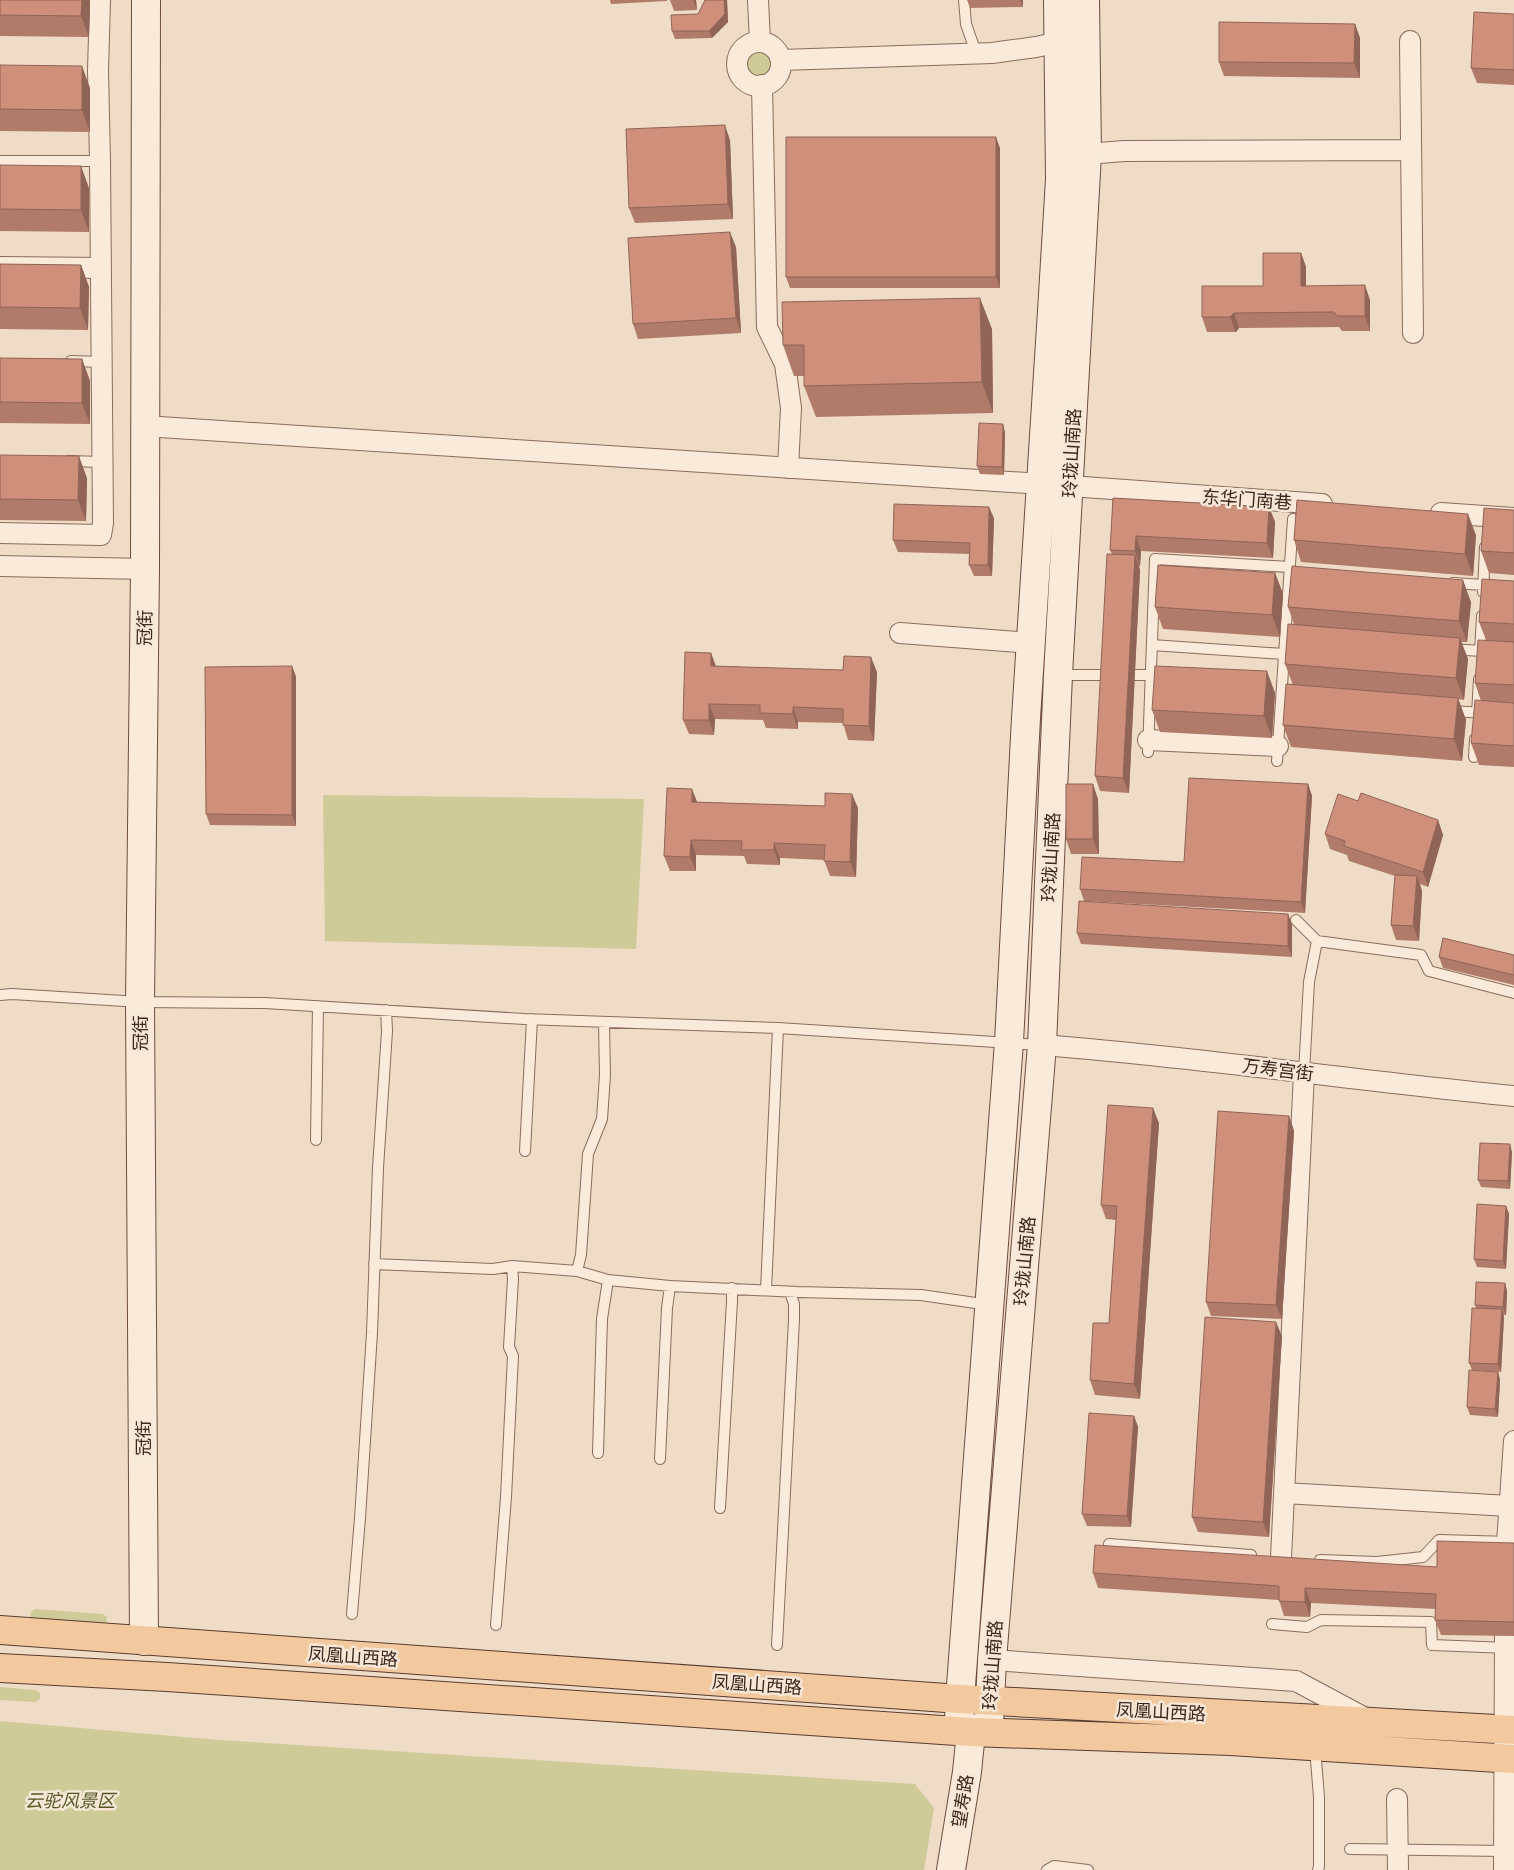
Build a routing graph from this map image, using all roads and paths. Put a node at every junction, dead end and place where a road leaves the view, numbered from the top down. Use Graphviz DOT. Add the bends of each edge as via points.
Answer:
graph roads {
  1 [pos="100,0"];
  2 [pos="146,0"];
  3 [pos="758,0"];
  4 [pos="964,0"];
  5 [pos="1058,0"];
  6 [pos="1085,0"];
  7 [pos="1410,41"];
  8 [pos="760,42"];
  9 [pos="1059,42"];
  10 [pos="976,53"];
  11 [pos="781,60"];
  12 [pos="762,86"];
  13 [pos="1411,150"];
  14 [pos="1087,154"];
  15 [pos="0,161"];
  16 [pos="100,161"];
  17 [pos="0,267"];
  18 [pos="100,268"];
  19 [pos="1413,333"];
  20 [pos="64,361"];
  21 [pos="101,362"];
  22 [pos="144,426"];
  23 [pos="56,460"];
  24 [pos="103,462"];
  25 [pos="788,468"];
  26 [pos="1042,484"];
  27 [pos="1070,486"];
  28 [pos="1336,505"];
  29 [pos="1425,512"];
  30 [pos="1514,518"];
  31 [pos="1293,520"];
  32 [pos="0,533"];
  33 [pos="1486,536"];
  34 [pos="0,566"];
  35 [pos="145,569"];
  36 [pos="1292,572"];
  37 [pos="1444,583"];
  38 [pos="1483,585"];
  39 [pos="1514,587"];
  40 [pos="900,633"];
  41 [pos="1031,643"];
  42 [pos="1152,645"];
  43 [pos="1441,648"];
  44 [pos="1514,653"];
  45 [pos="1284,654"];
  46 [pos="1480,660"];
  47 [pos="1058,675"];
  48 [pos="1151,675"];
  49 [pos="1438,710"];
  50 [pos="1496,714"];
  51 [pos="1476,721"];
  52 [pos="1148,746"];
  53 [pos="1277,754"];
  54 [pos="1474,757"];
  55 [pos="1296,920"];
  56 [pos="1317,940"];
  57 [pos="1514,993"];
  58 [pos="0,995"];
  59 [pos="140,1002"];
  60 [pos="318,1006"];
  61 [pos="386,1010"];
  62 [pos="532,1020"];
  63 [pos="604,1022"];
  64 [pos="778,1028"];
  65 [pos="1009,1042"];
  66 [pos="1042,1045"];
  67 [pos="1304,1073"];
  68 [pos="1514,1096"];
  69 [pos="316,1140"];
  70 [pos="525,1151"];
  71 [pos="374,1264"];
  72 [pos="512,1266"];
  73 [pos="577,1271"];
  74 [pos="608,1280"];
  75 [pos="670,1286"];
  76 [pos="732,1288"];
  77 [pos="766,1290"];
  78 [pos="790,1292"];
  79 [pos="990,1306"];
  80 [pos="1514,1441"];
  81 [pos="598,1453"];
  82 [pos="660,1459"];
  83 [pos="1284,1493"];
  84 [pos="1510,1506"];
  85 [pos="720,1508"];
  86 [pos="1109,1544"];
  87 [pos="1509,1548"];
  88 [pos="1276,1557"];
  89 [pos="1308,1559"];
  90 [pos="352,1614"];
  91 [pos="1272,1624"];
  92 [pos="496,1625"];
  93 [pos="0,1630"];
  94 [pos="144,1641"];
  95 [pos="1508,1644"];
  96 [pos="777,1645"];
  97 [pos="992,1660"];
  98 [pos="0,1668"];
  99 [pos="960,1699"];
  100 [pos="989,1700"];
  101 [pos="1375,1723"];
  102 [pos="1509,1730"];
  103 [pos="971,1732"];
  104 [pos="1315,1747"];
  105 [pos="1509,1759"];
  106 [pos="1397,1799"];
  107 [pos="1350,1850"];
  108 [pos="1398,1850"];
  109 [pos="1508,1857"];
  110 [pos="955,1869"];
  111 [pos="1047,1870"];
  112 [pos="1088,1870"];
  113 [pos="1318,1870"];
  114 [pos="1398,1870"];
  1 -- 16 [label="street" via="93,70"];
  2 -- 22 [label="main road, 冠街"];
  3 -- 8 [label="street"];
  4 -- 10 [label="lane" via="966,24"];
  5 -- 9 [label="main road, 玲珑山南路"];
  6 -- 14 [label="main road, 玲珑山南路"];
  7 -- 13 [label="street"];
  8 -- 11 [label="street" via="776,50"];
  8 -- 12 [label="street" via="742,50 737,66 745,81"];
  9 -- 10 [label="street" via="1020,50"];
  9 -- 26 [label="main road, 玲珑山南路" via="1060,179"];
  10 -- 11 [label="street"];
  11 -- 12 [label="street" via="776,77"];
  12 -- 25 [label="street" via="767,327 785,364 791,408"];
  13 -- 14 [label="street" via="1124,151"];
  13 -- 19 [label="street"];
  14 -- 27 [label="main road, 玲珑山南路"];
  15 -- 16 [label="lane"];
  16 -- 18 [label="street"];
  17 -- 18 [label="street"];
  18 -- 21 [label="street"];
  20 -- 21 [label="lane"];
  21 -- 24 [label="street"];
  22 -- 25 [label="street, 东华门南巷"];
  22 -- 35 [label="main road, 冠街"];
  23 -- 24 [label="lane"];
  24 -- 32 [label="street" via="101,535"];
  25 -- 26 [label="street, 东华门南巷"];
  26 -- 27 [label="street, 东华门南巷"];
  26 -- 41 [label="main road, 玲珑山南路"];
  27 -- 28 [label="street, 东华门南巷"];
  27 -- 47 [label="main road, 玲珑山南路"];
  29 -- 30 [label="street"];
  31 -- 36 [label="lane"];
  33 -- 38 [label="lane"];
  34 -- 35 [label="street"];
  35 -- 59 [label="main road, 冠街"];
  36 -- 42 [label="lane" via="1155,559"];
  36 -- 45 [label="lane" via="1290,637"];
  37 -- 38 [label="lane"];
  38 -- 39 [label="lane"];
  38 -- 46 [label="lane"];
  40 -- 41 [label="street"];
  41 -- 65 [label="main road, 玲珑山南路"];
  42 -- 45 [label="lane"];
  42 -- 48 [label="lane"];
  43 -- 46 [label="lane"];
  44 -- 46 [label="lane"];
  45 -- 53 [label="lane" via="1286,700"];
  46 -- 51 [label="lane"];
  47 -- 48 [label="lane"];
  47 -- 66 [label="main road, 玲珑山南路"];
  48 -- 52 [label="lane"];
  49 -- 51 [label="lane"];
  50 -- 51 [label="lane"];
  51 -- 54 [label="lane"];
  52 -- 53 [label="street"];
  55 -- 56 [label="lane"];
  56 -- 57 [label="lane" via="1421,955 1429,970"];
  56 -- 67 [label="lane" via="1310,982"];
  58 -- 59 [label="lane"];
  59 -- 60 [label="lane"];
  59 -- 94 [label="main road, 冠街"];
  60 -- 61 [label="lane"];
  60 -- 69 [label="lane"];
  61 -- 62 [label="lane"];
  61 -- 71 [label="lane"];
  62 -- 63 [label="lane"];
  62 -- 70 [label="lane"];
  63 -- 64 [label="lane"];
  63 -- 73 [label="lane" via="602,1119 588,1154"];
  64 -- 65 [label="lane"];
  64 -- 77 [label="lane"];
  65 -- 66 [label="lane"];
  65 -- 79 [label="main road, 玲珑山南路"];
  66 -- 67 [label="street, 万寿宫街"];
  66 -- 97 [label="main road, 玲珑山南路"];
  67 -- 68 [label="street, 万寿宫街"];
  67 -- 83 [label="street"];
  71 -- 72 [label="lane" via="493,1269"];
  71 -- 90 [label="lane" via="362,1499"];
  72 -- 73 [label="lane"];
  72 -- 92 [label="lane" via="509,1347 513,1356"];
  73 -- 74 [label="lane"];
  74 -- 75 [label="lane"];
  74 -- 81 [label="lane" via="602,1320"];
  75 -- 76 [label="lane"];
  75 -- 82 [label="lane"];
  76 -- 77 [label="lane"];
  76 -- 85 [label="lane"];
  77 -- 78 [label="lane"];
  78 -- 79 [label="lane" via="921,1295"];
  78 -- 96 [label="lane" via="794,1320"];
  79 -- 99 [label="main road, 玲珑山南路"];
  80 -- 84 [label="street"];
  83 -- 84 [label="street"];
  83 -- 88 [label="street"];
  84 -- 87 [label="street"];
  86 -- 88 [label="lane"];
  87 -- 89 [label="lane" via="1439,1540 1423,1557 1376,1562"];
  91 -- 95 [label="lane" via="1308,1627 1321,1620 1431,1622 1432,1644"];
  93 -- 94 [label="main road, 凤凰山西路"];
  94 -- 99 [label="main road, 凤凰山西路"];
  95 -- 102 [label="street"];
  97 -- 100 [label="main road, 玲珑山南路"];
  97 -- 101 [label="street" via="1296,1681"];
  98 -- 103 [label="main road, 凤凰山西路"];
  99 -- 100 [label="main road, 凤凰山西路"];
  99 -- 103 [label="main road, 玲珑山南路" via="959,1719"];
  100 -- 101 [label="main road, 凤凰山西路"];
  100 -- 103 [label="main road, 玲珑山南路" via="989,1722"];
  101 -- 102 [label="main road, 凤凰山西路"];
  102 -- 105 [label="street"];
  103 -- 104 [label="main road, 凤凰山西路"];
  103 -- 110 [label="main road, 望寿路"];
  104 -- 105 [label="main road, 凤凰山西路"];
  104 -- 113 [label="lane" via="1320,1797"];
  105 -- 109 [label="street"];
  106 -- 108 [label="street"];
  107 -- 108 [label="lane"];
  108 -- 109 [label="lane"];
  108 -- 114 [label="street"];
  111 -- 112 [label="lane" via="1054,1866"];
}
